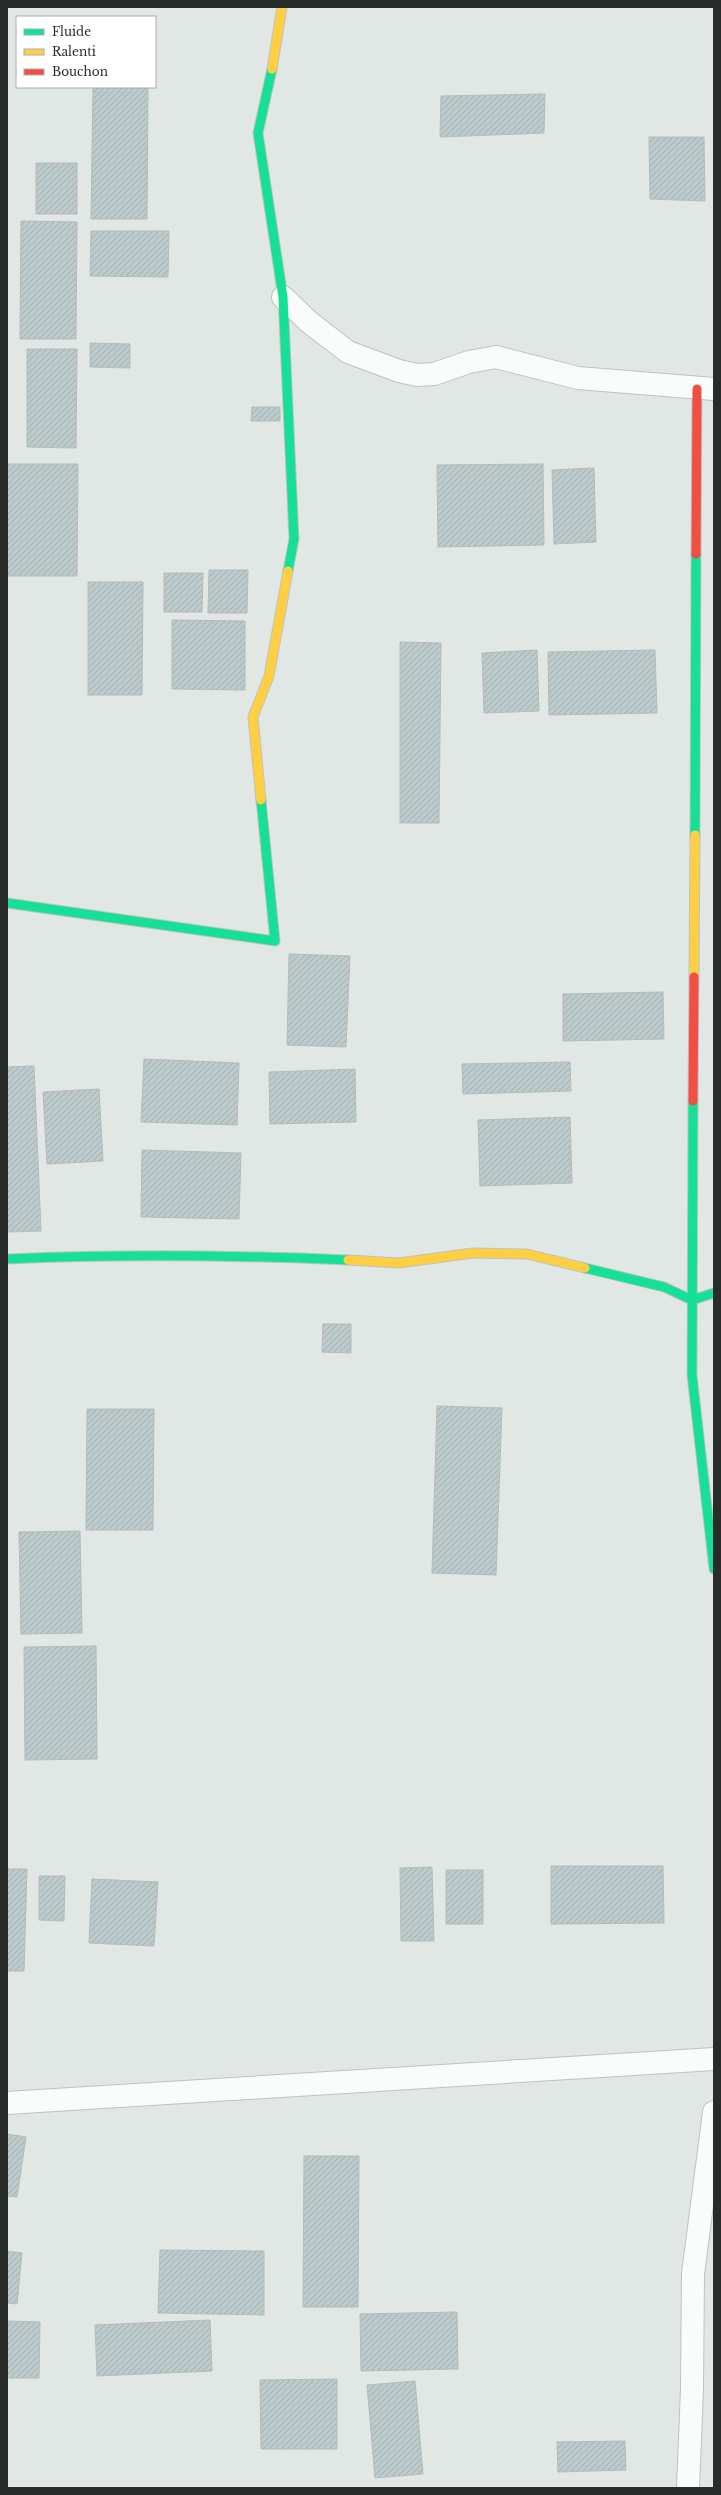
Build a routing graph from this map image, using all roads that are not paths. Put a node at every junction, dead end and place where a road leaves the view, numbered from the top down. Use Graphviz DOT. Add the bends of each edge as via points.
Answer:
graph roads {
  1 [pos="282,7"];
  2 [pos="283,297"];
  3 [pos="705,389"];
  4 [pos="7,903"];
  5 [pos="7,1259"];
  6 [pos="714,1293"];
  7 [pos="692,1300"];
  8 [pos="714,1569"];
  9 [pos="714,2059"];
  10 [pos="7,2103"];
  11 [pos="714,2112"];
  12 [pos="688,2488"];
  1 -- 2 [label="street" via="276,52 258,133"];
  2 -- 3 [label="street" via="309,322 348,352 417,375 434,374 469,362 496,357 578,378"];
  2 -- 4 [label="street" via="294,539 269,676 252,717 275,941"];
  3 -- 7 [label="street"];
  5 -- 7 [label="street" via="93,1255 260,1256 399,1263 473,1253 527,1254 664,1287"];
  6 -- 7 [label="street"];
  7 -- 8 [label="street" via="692,1375"];
  9 -- 10 [label="street"];
  11 -- 12 [label="street" via="693,2274"];
}
